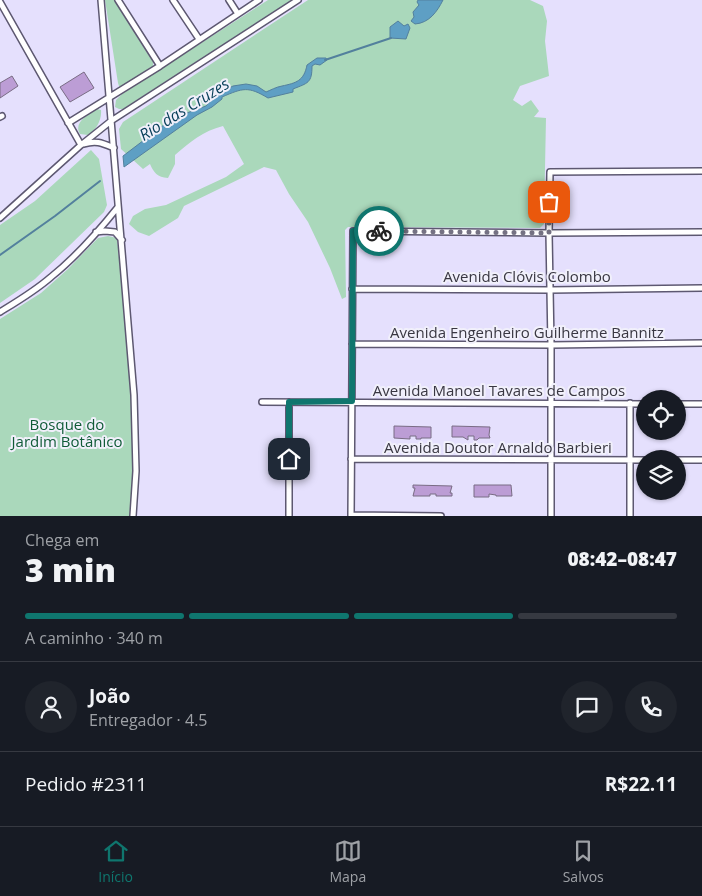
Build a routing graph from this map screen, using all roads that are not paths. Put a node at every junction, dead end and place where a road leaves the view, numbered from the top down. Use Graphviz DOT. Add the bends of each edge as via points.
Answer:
graph roads {
  1 [pos="101,0"];
  2 [pos="118,0"];
  3 [pos="173,0"];
  4 [pos="229,0"];
  5 [pos="259,0"];
  6 [pos="298,0"];
  7 [pos="0,1"];
  8 [pos="238,14"];
  9 [pos="199,39"];
  10 [pos="160,66"];
  11 [pos="109,96"];
  12 [pos="111,121"];
  13 [pos="68,123"];
  14 [pos="81,145"];
  15 [pos="114,151"];
  16 [pos="702,171"];
  17 [pos="118,208"];
  18 [pos="0,218"];
  19 [pos="702,232"];
  20 [pos="96,233"];
  21 [pos="549,233"];
  22 [pos="122,241"];
  23 [pos="702,288"];
  24 [pos="352,289"];
  25 [pos="550,290"];
  26 [pos="0,312"];
  27 [pos="702,343"];
  28 [pos="352,344"];
  29 [pos="551,345"];
  30 [pos="352,401"];
  31 [pos="262,402"];
  32 [pos="289,402"];
  33 [pos="550,404"];
  34 [pos="630,404"];
  35 [pos="636,404"];
  36 [pos="686,404"];
  37 [pos="702,404"];
  38 [pos="351,459"];
  39 [pos="630,460"];
  40 [pos="636,460"];
  41 [pos="686,460"];
  42 [pos="702,460"];
  43 [pos="550,461"];
  44 [pos="133,516"];
  45 [pos="289,516"];
  46 [pos="351,516"];
  47 [pos="441,516"];
  48 [pos="550,516"];
  49 [pos="630,516"];
  1 -- 11 [label="street"];
  2 -- 10 [label="street"];
  3 -- 9 [label="street"];
  4 -- 8 [label="street"];
  5 -- 8 [label="street"];
  6 -- 12 [label="street"];
  7 -- 13 [label="street"];
  8 -- 9 [label="street"];
  9 -- 10 [label="street"];
  10 -- 11 [label="street"];
  11 -- 12 [label="street"];
  11 -- 13 [label="street"];
  12 -- 14 [label="street"];
  12 -- 15 [label="street"];
  13 -- 14 [label="street"];
  14 -- 15 [label="street" via="100,142"];
  14 -- 18 [label="street"];
  15 -- 17 [label="street"];
  16 -- 21 [label="street" via="550,172"];
  17 -- 20 [label="street"];
  17 -- 22 [label="street"];
  19 -- 21 [label="street"];
  20 -- 22 [label="street" via="115,232"];
  20 -- 26 [label="street" via="52,277"];
  21 -- 24 [label="street" via="353,231"];
  21 -- 25 [label="street"];
  22 -- 44 [label="street" via="134,396 136,472"];
  23 -- 25 [label="street, Avenida Clóvis Colombo"];
  24 -- 25 [label="street, Avenida Clóvis Colombo"];
  24 -- 28 [label="street"];
  25 -- 29 [label="street"];
  27 -- 29 [label="street, Avenida Engenheiro Guilherme Bannitz"];
  28 -- 29 [label="street, Avenida Engenheiro Guilherme Bannitz"];
  28 -- 30 [label="street"];
  29 -- 33 [label="street"];
  30 -- 32 [label="street, Avenida Manoel Tavares de Campos"];
  30 -- 33 [label="street, Avenida Manoel Tavares de Campos"];
  30 -- 38 [label="street"];
  31 -- 32 [label="street, Avenida Manoel Tavares de Campos"];
  32 -- 45 [label="street"];
  33 -- 34 [label="street, Avenida Manoel Tavares de Campos"];
  33 -- 43 [label="street"];
  34 -- 35 [label="street, Avenida Manoel Tavares de Campos"];
  34 -- 39 [label="street"];
  36 -- 37 [label="street"];
  38 -- 43 [label="street, Avenida Doutor Arnaldo Barbieri"];
  38 -- 46 [label="street"];
  39 -- 40 [label="street, Avenida Doutor Arnaldo Barbieri"];
  39 -- 43 [label="street, Avenida Doutor Arnaldo Barbieri"];
  39 -- 49 [label="street"];
  41 -- 42 [label="street"];
  43 -- 48 [label="street"];
  46 -- 47 [label="street"];
}
